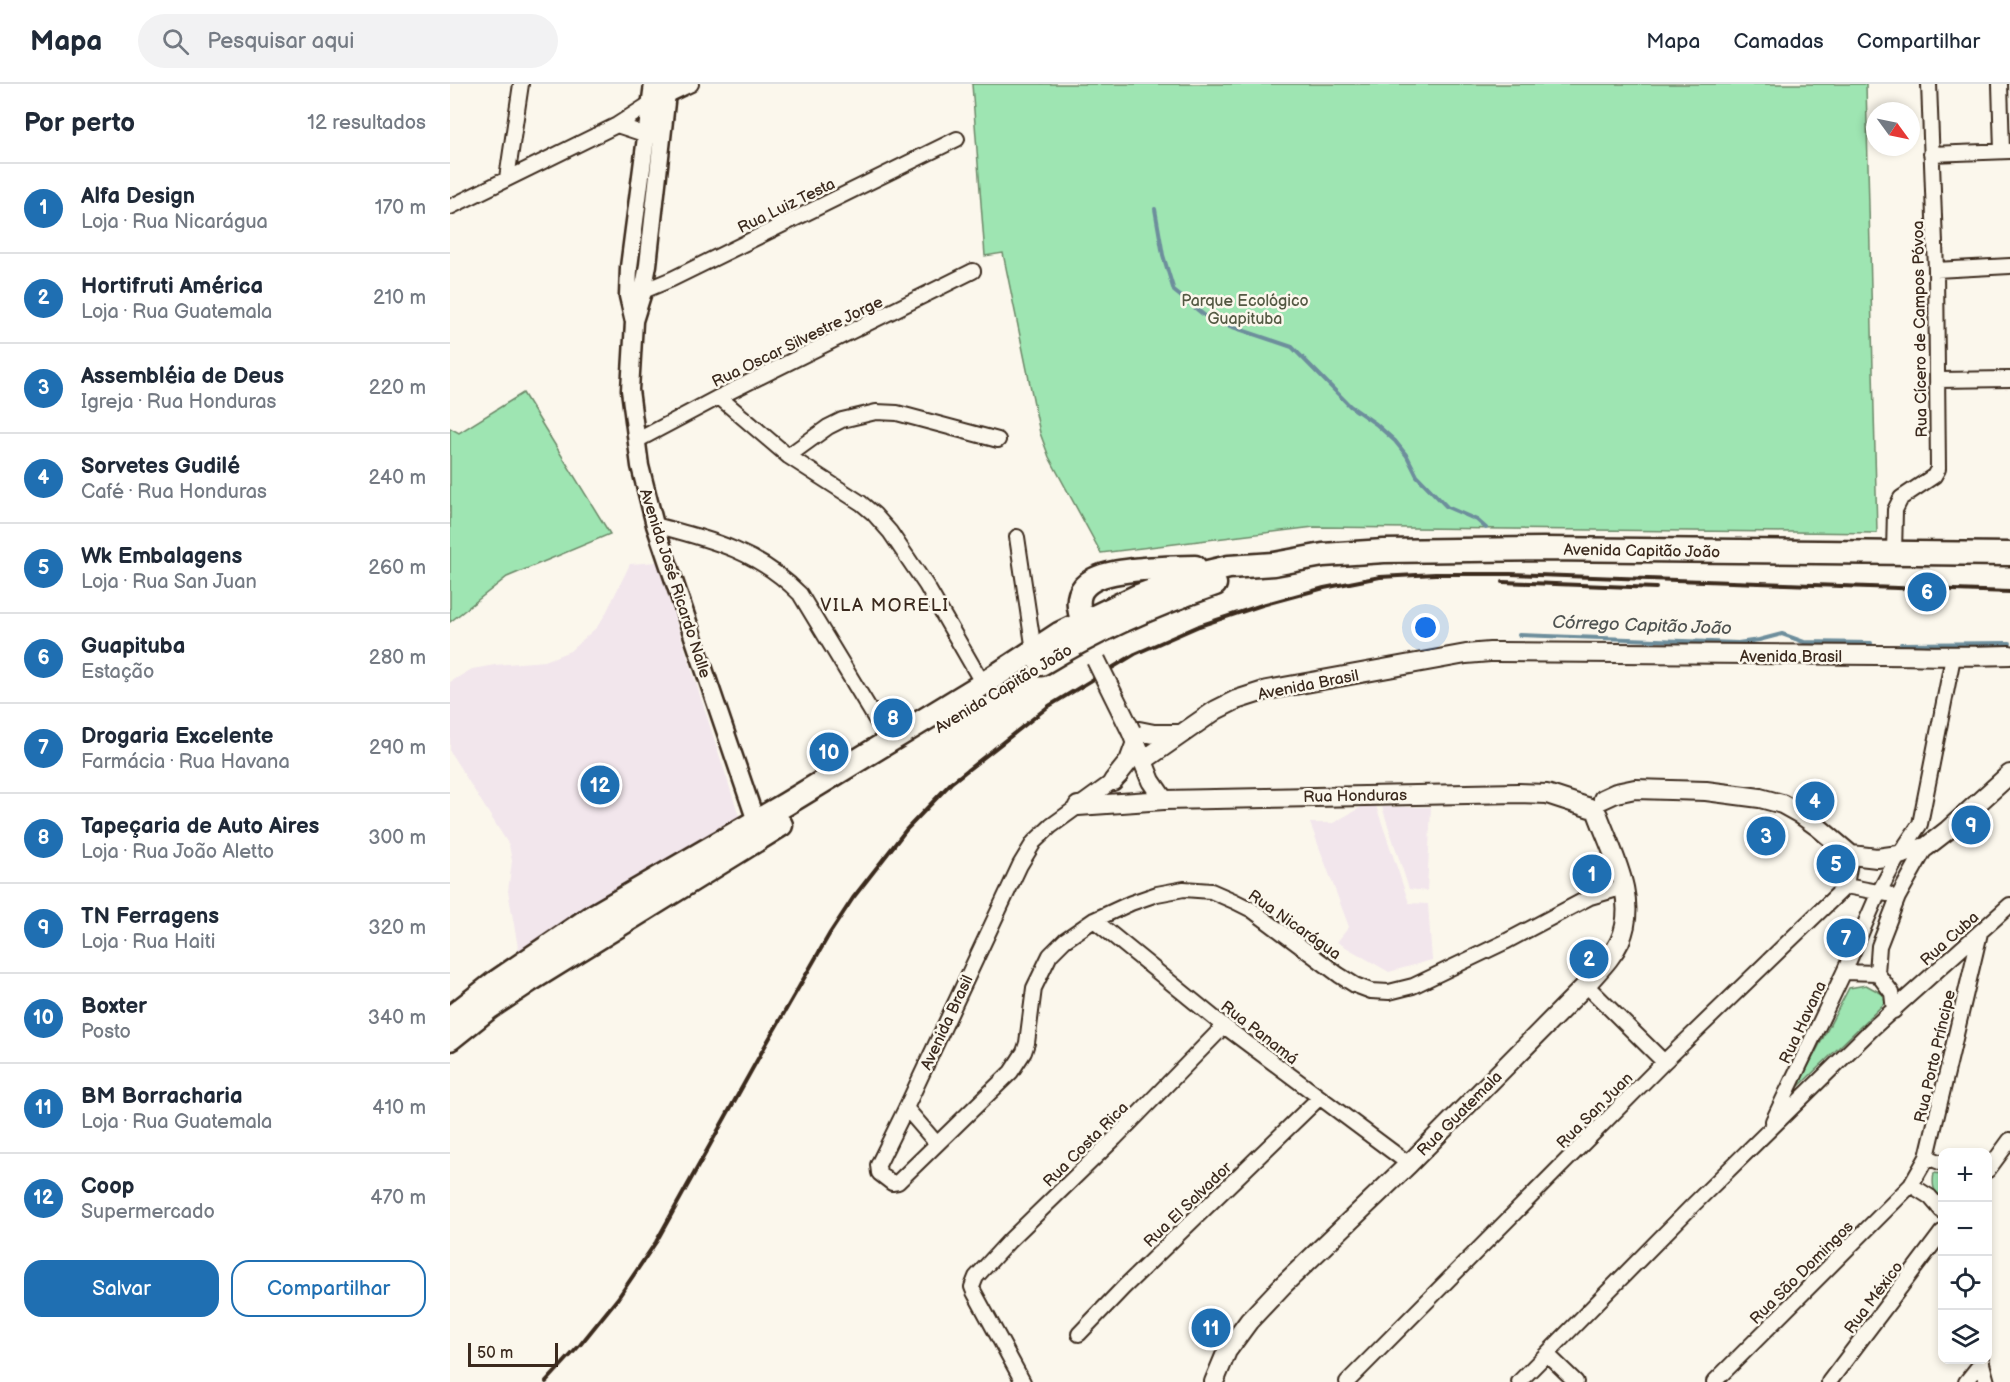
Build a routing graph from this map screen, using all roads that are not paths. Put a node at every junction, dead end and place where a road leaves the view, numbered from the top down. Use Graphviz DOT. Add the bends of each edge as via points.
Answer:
graph roads {
  1 [pos="521,84"];
  2 [pos="653,84"];
  3 [pos="691,84"];
  4 [pos="1929,84"];
  5 [pos="2000,84"];
  6 [pos="667,90"];
  7 [pos="651,103"];
  8 [pos="617,124"];
  9 [pos="654,135"];
  10 [pos="957,139"];
  11 [pos="2006,151"];
  12 [pos="1931,154"];
  13 [pos="507,178"];
  14 [pos="450,207"];
  15 [pos="2010,266"];
  16 [pos="1936,270"];
  17 [pos="973,272"];
  18 [pos="636,294"];
  19 [pos="2010,379"];
  20 [pos="1938,380"];
  21 [pos="719,397"];
  22 [pos="998,440"];
  23 [pos="636,441"];
  24 [pos="788,456"];
  25 [pos="655,525"];
  26 [pos="1017,537"];
  27 [pos="1893,553"];
  28 [pos="2010,554"];
  29 [pos="1274,564"];
  30 [pos="1229,567"];
  31 [pos="1138,570"];
  32 [pos="1167,592"];
  33 [pos="1094,644"];
  34 [pos="1034,651"];
  35 [pos="2010,655"];
  36 [pos="1953,657"];
  37 [pos="983,684"];
  38 [pos="1136,732"];
  39 [pos="1181,734"];
  40 [pos="889,741"];
  41 [pos="1147,757"];
  42 [pos="2010,774"];
  43 [pos="1113,781"];
  44 [pos="1164,800"];
  45 [pos="1078,806"];
  46 [pos="1597,808"];
  47 [pos="759,829"];
  48 [pos="1926,847"];
  49 [pos="1851,855"];
  50 [pos="1899,855"];
  51 [pos="1846,886"];
  52 [pos="1623,888"];
  53 [pos="1879,892"];
  54 [pos="1898,897"];
  55 [pos="2010,905"];
  56 [pos="1094,920"];
  57 [pos="593,929"];
  58 [pos="1980,933"];
  59 [pos="1844,972"];
  60 [pos="1877,973"];
  61 [pos="1586,985"];
  62 [pos="1892,993"];
  63 [pos="1911,996"];
  64 [pos="1894,1011"];
  65 [pos="450,1018"];
  66 [pos="1224,1026"];
  67 [pos="450,1039"];
  68 [pos="1664,1062"];
  69 [pos="1319,1098"];
  70 [pos="906,1108"];
  71 [pos="1769,1130"];
  72 [pos="938,1144"];
  73 [pos="2008,1145"];
  74 [pos="1926,1157"];
  75 [pos="1992,1160"];
  76 [pos="1938,1162"];
  77 [pos="1409,1164"];
  78 [pos="892,1183"];
  79 [pos="1911,1185"];
  80 [pos="1938,1206"];
  81 [pos="1938,1237"];
  82 [pos="1079,1334"];
  83 [pos="1547,1354"];
  84 [pos="1978,1364"];
  85 [pos="1982,1364"];
  86 [pos="1023,1382"];
  87 [pos="1214,1382"];
  88 [pos="1347,1382"];
  89 [pos="1519,1382"];
  90 [pos="1576,1382"];
  91 [pos="1714,1382"];
  92 [pos="1829,1382"];
  93 [pos="1966,1382"];
  94 [pos="1988,1382"];
  1 -- 13 [label="street"];
  2 -- 7 [label="street, Avenida José Ricardo Nalle"];
  3 -- 6 [label="street"];
  4 -- 12 [label="street, Rua Cícero de Campos Póvoa"];
  5 -- 11 [label="street"];
  6 -- 7 [label="street"];
  6 -- 9 [label="street, Avenida José Ricardo Nalle"];
  7 -- 8 [label="street"];
  7 -- 9 [label="street, Avenida José Ricardo Nalle"];
  8 -- 9 [label="street"];
  8 -- 13 [label="street"];
  9 -- 18 [label="street, Avenida José Ricardo Nalle" via="629,267"];
  10 -- 18 [label="street, Rua Luiz Testa"];
  11 -- 12 [label="street"];
  12 -- 16 [label="street, Rua Cícero de Campos Póvoa"];
  13 -- 14 [label="street"];
  15 -- 16 [label="street"];
  16 -- 20 [label="street, Rua Cícero de Campos Póvoa"];
  17 -- 21 [label="street, Rua Oscar Silvestre Jorge"];
  18 -- 23 [label="street, Avenida José Ricardo Nalle" via="630,390"];
  19 -- 20 [label="street"];
  20 -- 27 [label="street, Rua Cícero de Campos Póvoa" via="1937,473 1898,503"];
  21 -- 23 [label="street, Rua Oscar Silvestre Jorge"];
  21 -- 24 [label="street"];
  22 -- 24 [label="street" via="876,412 842,420"];
  23 -- 25 [label="street, Avenida José Ricardo Nalle"];
  24 -- 37 [label="street" via="861,503 890,532 926,585"];
  25 -- 40 [label="street" via="709,539 750,556 787,581 800,594"];
  25 -- 47 [label="street, Avenida José Ricardo Nalle"];
  26 -- 34 [label="street"];
  27 -- 28 [label="highway, Avenida Capitão João"];
  27 -- 29 [label="highway, Avenida Capitão João" via="1384,551 1323,555"];
  29 -- 30 [label="highway, Avenida Capitão João"];
  29 -- 32 [label="highway, Avenida Capitão João"];
  30 -- 31 [label="highway"];
  30 -- 32 [label="highway, Avenida Capitão João" via="1195,575"];
  31 -- 32 [label="highway" via="1157,579"];
  31 -- 33 [label="highway" via="1103,574 1086,584 1079,611"];
  32 -- 33 [label="highway, Avenida Capitão João"];
  33 -- 34 [label="highway, Avenida Capitão João"];
  33 -- 38 [label="main road"];
  33 -- 47 [label="highway, Avenida Capitão João"];
  34 -- 37 [label="highway, Avenida Capitão João"];
  35 -- 36 [label="main road, Avenida Brasil"];
  36 -- 39 [label="main road, Avenida Brasil" via="1466,654 1267,690 1216,710"];
  36 -- 50 [label="street, Rua Havana" via="1920,824"];
  37 -- 40 [label="highway, Avenida Capitão João"];
  38 -- 39 [label="main road"];
  38 -- 41 [label="main road"];
  38 -- 43 [label="main road" via="1129,761"];
  39 -- 41 [label="main road, Avenida Brasil"];
  40 -- 47 [label="highway, Avenida Capitão João"];
  41 -- 43 [label="street, Avenida Brasil"];
  41 -- 44 [label="main road" via="1151,781"];
  42 -- 48 [label="main road"];
  43 -- 45 [label="street, Avenida Brasil"];
  44 -- 45 [label="main road, Rua Honduras"];
  44 -- 46 [label="main road, Rua Honduras" via="1518,793 1547,794"];
  45 -- 70 [label="street, Avenida Brasil" via="1034,842 1020,865"];
  46 -- 49 [label="main road" via="1616,793 1635,789 1706,791 1760,798 1800,814"];
  46 -- 52 [label="main road, Rua Guatemala"];
  47 -- 57 [label="highway, Avenida Capitão João"];
  48 -- 50 [label="main road"];
  48 -- 54 [label="street"];
  49 -- 50 [label="main road"];
  49 -- 51 [label="street"];
  50 -- 53 [label="street, Rua Havana"];
  51 -- 53 [label="street"];
  51 -- 68 [label="street, Rua San Juan"];
  52 -- 56 [label="street, Rua Nicarágua" via="1590,897 1424,981 1389,992 1356,985 1252,910 1211,891 1184,889 1157,894"];
  52 -- 61 [label="main road, Rua Guatemala" via="1627,911 1620,940"];
  53 -- 54 [label="street"];
  53 -- 59 [label="street, Rua Havana"];
  54 -- 60 [label="street" via="1879,945"];
  55 -- 58 [label="street, Rua Cuba"];
  56 -- 66 [label="street, Rua Panamá"];
  56 -- 72 [label="street, Rua Nicarágua" via="1065,940 1042,969 1034,988 1027,1043 1011,1072"];
  57 -- 65 [label="highway" via="496,982"];
  57 -- 67 [label="highway"];
  58 -- 63 [label="street, Rua Cuba"];
  58 -- 74 [label="street, Rua Porto Príncipe"];
  59 -- 60 [label="street"];
  59 -- 71 [label="street, Rua Havana"];
  60 -- 62 [label="street"];
  61 -- 68 [label="street"];
  61 -- 77 [label="main road, Rua Guatemala"];
  62 -- 63 [label="street"];
  62 -- 64 [label="street"];
  63 -- 64 [label="street, Rua Cuba"];
  64 -- 71 [label="street, Rua Havana"];
  66 -- 69 [label="street, Rua Panamá"];
  66 -- 86 [label="street, Rua Costa Rica" via="976,1277 972,1287"];
  68 -- 88 [label="street, Rua San Juan"];
  69 -- 77 [label="street, Rua Panamá"];
  69 -- 82 [label="street, Rua El Salvador"];
  70 -- 72 [label="street"];
  70 -- 78 [label="street, Avenida Brasil" via="878,1165 879,1173"];
  71 -- 83 [label="street, Rua Havana"];
  72 -- 78 [label="street, Rua Nicarágua" via="898,1182"];
  73 -- 75 [label="street"];
  74 -- 76 [label="street"];
  74 -- 79 [label="street, Rua Porto Príncipe"];
  77 -- 87 [label="main road, Rua Guatemala" via="1249,1321 1227,1351"];
  79 -- 80 [label="street"];
  79 -- 91 [label="street, Rua São Domingos"];
  81 -- 92 [label="street, Rua México"];
  83 -- 89 [label="street, Rua Havana"];
  83 -- 90 [label="street"];
  84 -- 93 [label="street"];
  85 -- 94 [label="street"];
}
